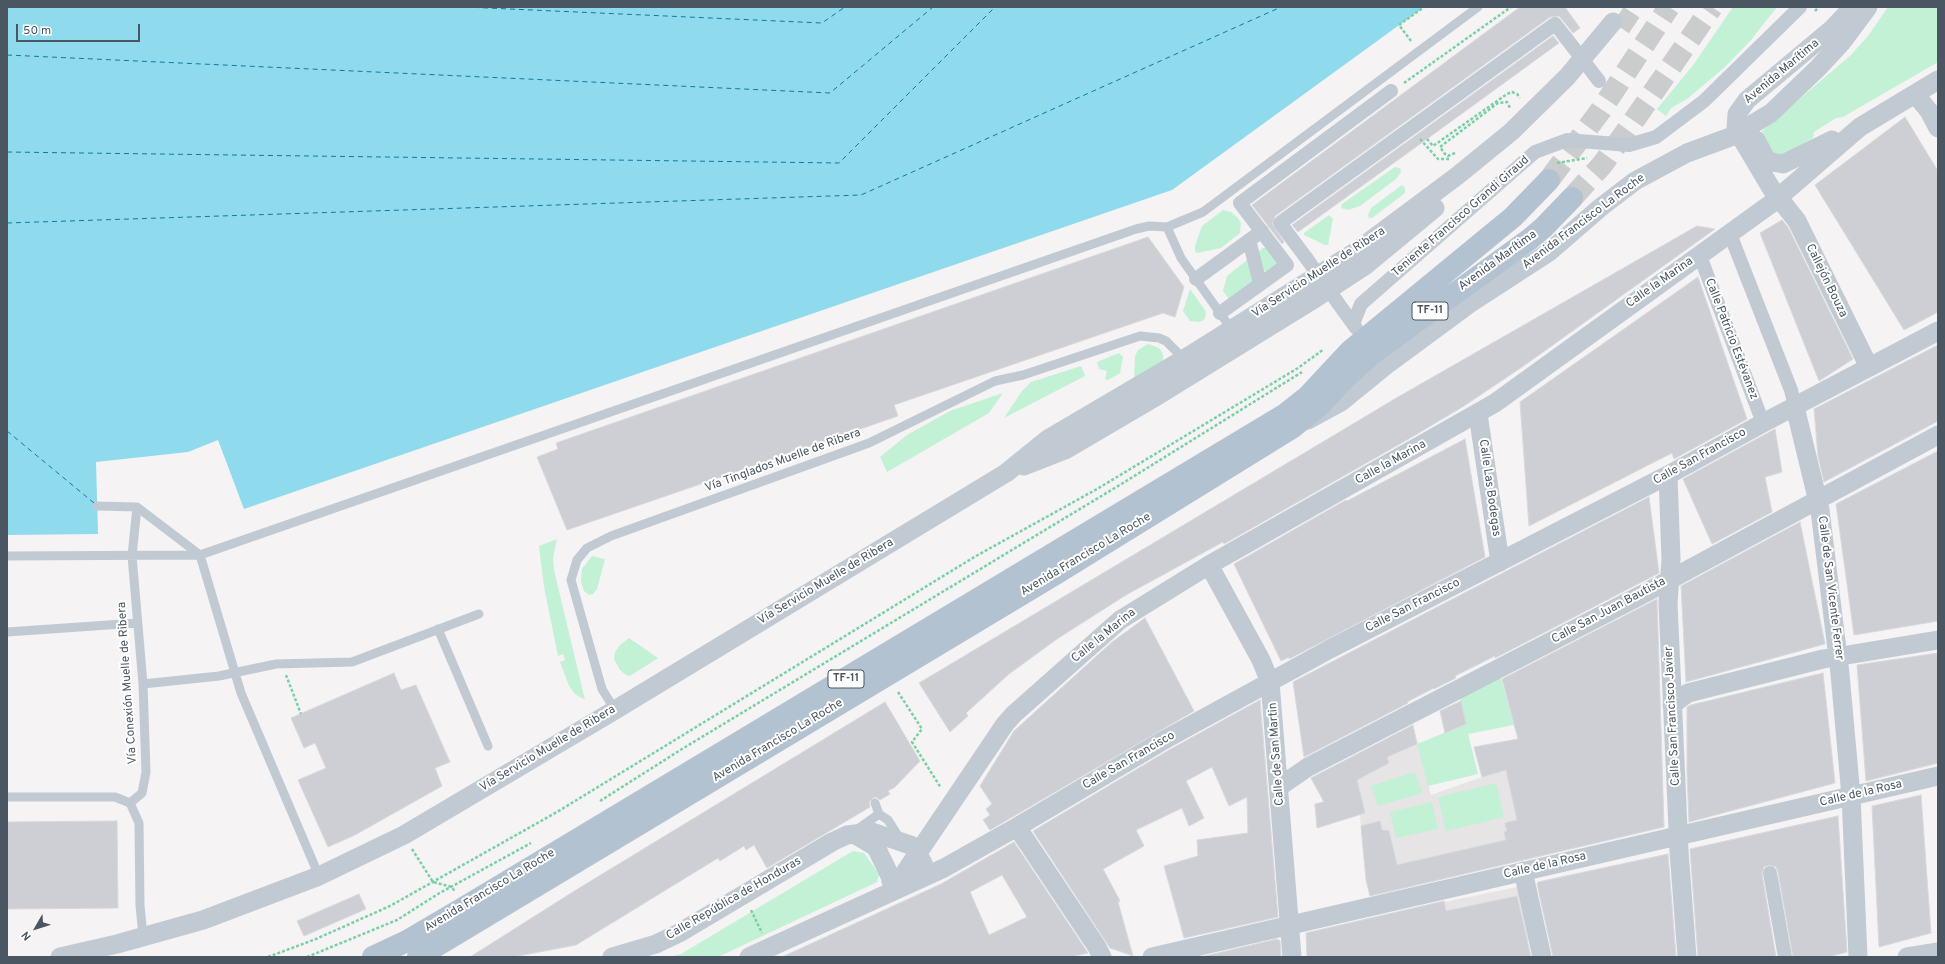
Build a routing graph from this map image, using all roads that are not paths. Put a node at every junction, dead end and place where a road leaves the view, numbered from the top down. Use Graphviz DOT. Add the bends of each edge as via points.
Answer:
graph roads {
  1 [pos="1478,7"];
  2 [pos="1800,7"];
  3 [pos="1853,7"];
  4 [pos="1868,7"];
  5 [pos="1938,80"];
  6 [pos="1599,81"];
  7 [pos="1391,91"];
  8 [pos="1915,94"];
  9 [pos="1770,113"];
  10 [pos="1860,127"];
  11 [pos="1938,128"];
  12 [pos="1738,133"];
  13 [pos="1549,180"];
  14 [pos="1780,197"];
  15 [pos="1572,198"];
  16 [pos="1167,227"];
  17 [pos="1262,231"];
  18 [pos="1730,234"];
  19 [pos="1249,240"];
  20 [pos="1700,256"];
  21 [pos="1196,279"];
  22 [pos="1260,283"];
  23 [pos="1220,313"];
  24 [pos="1938,331"];
  25 [pos="1237,337"];
  26 [pos="1190,366"];
  27 [pos="1869,367"];
  28 [pos="1795,407"];
  29 [pos="1478,414"];
  30 [pos="1288,422"];
  31 [pos="1763,423"];
  32 [pos="1938,435"];
  33 [pos="1668,475"];
  34 [pos="1818,500"];
  35 [pos="97,506"];
  36 [pos="137,507"];
  37 [pos="200,555"];
  38 [pos="7,556"];
  39 [pos="132,556"];
  40 [pos="1500,562"];
  41 [pos="1209,565"];
  42 [pos="1669,580"];
  43 [pos="479,614"];
  44 [pos="137,623"];
  45 [pos="438,629"];
  46 [pos="7,632"];
  47 [pos="1938,640"];
  48 [pos="1838,656"];
  49 [pos="235,673"];
  50 [pos="1270,682"];
  51 [pos="143,684"];
  52 [pos="1672,704"];
  53 [pos="615,710"];
  54 [pos="488,746"];
  55 [pos="1938,776"];
  56 [pos="1279,787"];
  57 [pos="1851,796"];
  58 [pos="7,797"];
  59 [pos="130,803"];
  60 [pos="875,803"];
  61 [pos="880,814"];
  62 [pos="1017,827"];
  63 [pos="853,834"];
  64 [pos="1678,836"];
  65 [pos="901,842"];
  66 [pos="917,854"];
  67 [pos="1523,871"];
  68 [pos="1770,873"];
  69 [pos="930,875"];
  70 [pos="319,876"];
  71 [pos="893,890"];
  72 [pos="1291,925"];
  73 [pos="143,937"];
  74 [pos="1938,952"];
  75 [pos="417,953"];
  76 [pos="60,957"];
  77 [pos="373,957"];
  78 [pos="612,957"];
  79 [pos="750,957"];
  80 [pos="1102,957"];
  81 [pos="1152,957"];
  82 [pos="1292,957"];
  83 [pos="1542,957"];
  84 [pos="1687,957"];
  85 [pos="1785,957"];
  86 [pos="1858,957"];
  87 [pos="1907,957"];
  1 -- 16 [label="lane" via="1203,212"];
  2 -- 6 [label="street, Teniente Francisco Grandi Giraud, bridge" via="1704,101 1656,137 1629,145 1567,140 1535,152 1362,304 1355,326 1280,223 1555,24"];
  3 -- 12 [label="street, Avenida Marítima" via="1832,29 1747,100 1737,114"];
  4 -- 9 [label="street, Avenida Marítima" via="1818,68"];
  5 -- 8 [label="street, Calle la Marina"];
  7 -- 17 [label="street" via="1240,203"];
  8 -- 10 [label="street, Calle la Marina"];
  8 -- 11 [label="street" via="1929,111"];
  9 -- 10 [label="street" via="1755,133 1756,140 1766,159 1783,164"];
  9 -- 12 [label="street, Avenida Marítima"];
  10 -- 14 [label="street, Calle la Marina"];
  12 -- 14 [label="street, Callejón Bouza" via="1768,183"];
  12 -- 30 [label="street, Avenida Francisco La Roche" via="1687,153 1635,181 1549,252 1464,308 1329,411"];
  13 -- 30 [label="main road, Avenida Marítima / TF-11" via="1513,217 1350,351 1308,396"];
  14 -- 18 [label="street, Calle la Marina"];
  14 -- 27 [label="street, Callejón Bouza" via="1797,221"];
  15 -- 30 [label="main road, Avenida Marítima / TF-11" via="1530,239 1377,350 1345,378 1319,406"];
  16 -- 21 [label="lane" via="1181,258"];
  16 -- 37 [label="lane" via="1150,226 1136,229"];
  17 -- 19 [label="street"];
  17 -- 22 [label="street" via="1287,265"];
  18 -- 20 [label="street, Calle la Marina"];
  18 -- 28 [label="street, Calle de San Vicente Ferrer" via="1791,390"];
  19 -- 21 [label="street"];
  19 -- 22 [label="street"];
  20 -- 29 [label="street, Calle la Marina"];
  20 -- 31 [label="street, Calle Patricio Estévanez"];
  21 -- 23 [label="lane"];
  22 -- 23 [label="street"];
  23 -- 25 [label="lane"];
  24 -- 27 [label="street, Calle San Francisco"];
  25 -- 25 [label="street, Vía Servicio Muelle de Ribera" via="1340,283 1394,242 1532,126 1593,62 1612,28 1544,101 1457,176"];
  25 -- 26 [label="street, Vía Servicio Muelle de Ribera"];
  26 -- 53 [label="street, Vía Servicio Muelle de Ribera" via="1065,450 1006,473"];
  26 -- 53 [label="lane, Vía Tinglados Muelle de Ribera" via="1166,341 1140,336 1023,375 995,380 869,443 611,536 587,548 577,560 571,580 602,689"];
  27 -- 28 [label="street, Calle San Francisco"];
  28 -- 31 [label="street, Calle San Francisco"];
  28 -- 34 [label="street, Calle de San Vicente Ferrer"];
  29 -- 40 [label="street, Calle Las Bodegas"];
  29 -- 41 [label="street, Calle la Marina"];
  30 -- 75 [label="main road, Avenida Francisco La Roche / TF-11" via="1044,581"];
  31 -- 33 [label="street, Calle San Francisco"];
  32 -- 34 [label="street, Calle San Juan Bautista"];
  33 -- 40 [label="street, Calle San Francisco"];
  33 -- 42 [label="street, Calle San Francisco Javier" via="1672,559"];
  34 -- 42 [label="street, Calle San Juan Bautista"];
  34 -- 48 [label="street, Calle de San Vicente Ferrer"];
  35 -- 36 [label="lane"];
  36 -- 37 [label="lane"];
  36 -- 39 [label="lane, Vía Conexión Muelle de Ribera"];
  37 -- 39 [label="lane"];
  37 -- 49 [label="lane"];
  38 -- 39 [label="lane"];
  39 -- 44 [label="lane, Vía Conexión Muelle de Ribera"];
  40 -- 50 [label="street, Calle San Francisco"];
  41 -- 50 [label="street, Calle de San Martin" via="1261,660"];
  41 -- 66 [label="street, Calle la Marina" via="1120,620 1014,714"];
  42 -- 52 [label="street, Calle San Francisco Javier"];
  42 -- 56 [label="street, Calle San Juan Bautista" via="1308,767"];
  43 -- 45 [label="lane"];
  44 -- 46 [label="lane"];
  44 -- 51 [label="lane, Vía Conexión Muelle de Ribera"];
  45 -- 49 [label="lane" via="352,662 281,664"];
  45 -- 54 [label="lane"];
  47 -- 48 [label="street"];
  48 -- 52 [label="street" via="1688,693"];
  48 -- 57 [label="street, Calle de San Vicente Ferrer"];
  49 -- 51 [label="lane"];
  49 -- 70 [label="lane" via="241,693"];
  50 -- 56 [label="street, Calle de San Martin"];
  50 -- 62 [label="street, Calle San Francisco"];
  51 -- 59 [label="lane, Vía Conexión Muelle de Ribera" via="145,784 142,793"];
  52 -- 64 [label="street, Calle San Francisco Javier"];
  53 -- 70 [label="street, Vía Servicio Muelle de Ribera" via="404,835"];
  55 -- 57 [label="street, Calle de la Rosa"];
  56 -- 72 [label="street, Calle de San Martin"];
  57 -- 64 [label="street, Calle de la Rosa"];
  57 -- 86 [label="street, Calle de San Vicente Ferrer"];
  58 -- 59 [label="lane" via="109,796"];
  59 -- 73 [label="lane" via="139,823"];
  60 -- 61 [label="lane"];
  61 -- 63 [label="lane" via="863,824"];
  61 -- 65 [label="lane" via="888,820"];
  62 -- 69 [label="street, Calle San Francisco"];
  62 -- 80 [label="street"];
  63 -- 65 [label="street, Calle República de Honduras" via="872,832"];
  63 -- 71 [label="street" via="876,847 890,876"];
  63 -- 78 [label="street, Calle República de Honduras" via="832,842 679,934 651,946"];
  64 -- 67 [label="street, Calle de la Rosa"];
  64 -- 84 [label="street, Calle San Francisco Javier"];
  65 -- 66 [label="street, Calle República de Honduras" via="913,846"];
  66 -- 69 [label="street, Calle República de Honduras"];
  66 -- 71 [label="street, Calle la Marina"];
  67 -- 72 [label="street, Calle de la Rosa"];
  67 -- 83 [label="street"];
  68 -- 85 [label="street"];
  69 -- 71 [label="street, Calle San Francisco"];
  70 -- 73 [label="street, Vía Servicio Muelle de Ribera" via="203,920"];
  71 -- 79 [label="street, Calle San Francisco"];
  72 -- 81 [label="street, Calle de la Rosa"];
  72 -- 82 [label="street, Calle de San Martin"];
  73 -- 76 [label="street, Vía Servicio Muelle de Ribera"];
  74 -- 87 [label="street"];
  75 -- 77 [label="main road, Avenida Francisco La Roche / TF-11"];
}
